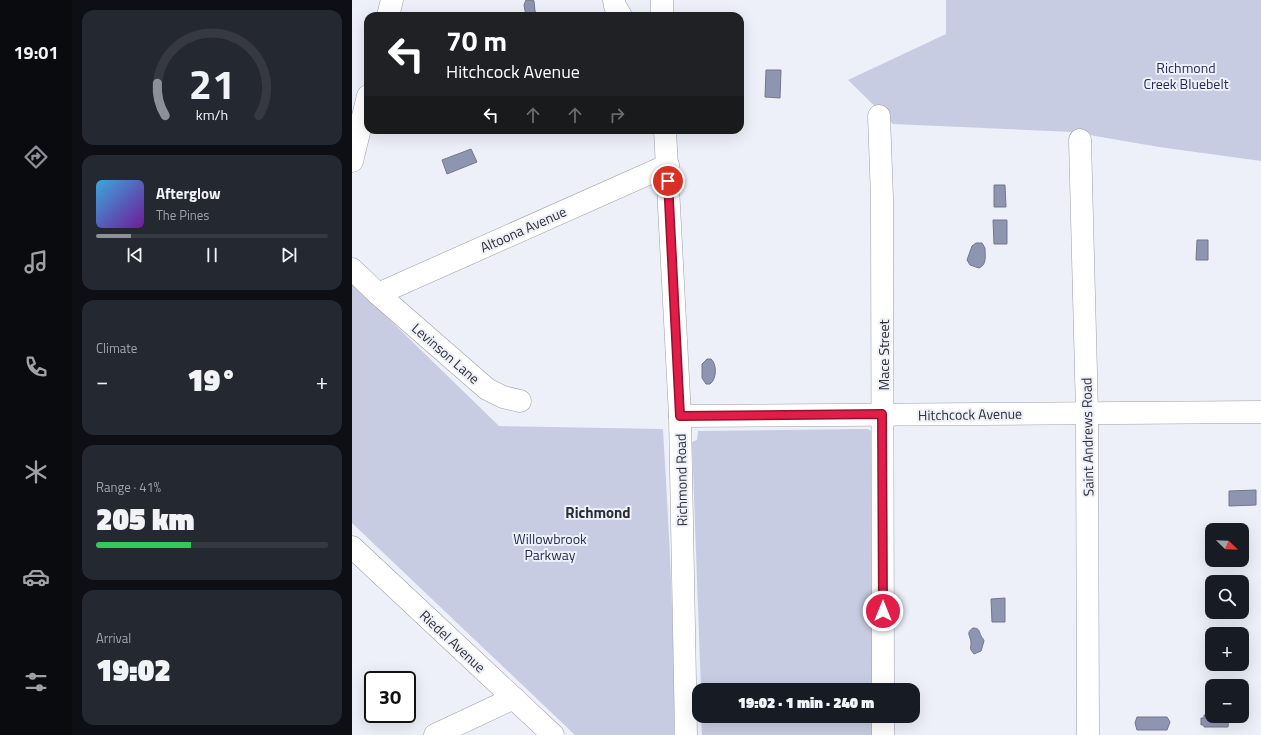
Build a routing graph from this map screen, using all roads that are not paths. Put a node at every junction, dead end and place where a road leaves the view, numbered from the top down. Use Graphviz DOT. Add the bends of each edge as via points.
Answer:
graph roads {
  1 [pos="392,0"];
  2 [pos="614,0"];
  3 [pos="662,0"];
  4 [pos="389,12"];
  5 [pos="619,12"];
  6 [pos="662,12"];
  7 [pos="364,112"];
  8 [pos="879,116"];
  9 [pos="665,134"];
  10 [pos="1080,140"];
  11 [pos="352,160"];
  12 [pos="668,165"];
  13 [pos="352,269"];
  14 [pos="378,294"];
  15 [pos="520,402"];
  16 [pos="1087,412"];
  17 [pos="1261,412"];
  18 [pos="882,414"];
  19 [pos="680,416"];
  20 [pos="352,547"];
  21 [pos="883,683"];
  22 [pos="514,698"];
  23 [pos="883,723"];
  24 [pos="435,735"];
  25 [pos="553,735"];
  26 [pos="686,735"];
  27 [pos="883,735"];
  28 [pos="1088,735"];
  1 -- 4 [label="street"];
  2 -- 5 [label="street"];
  3 -- 6 [label="street"];
  7 -- 11 [label="street"];
  8 -- 18 [label="street, Mace Street" via="882,206"];
  9 -- 12 [label="street, Richmond Road"];
  10 -- 16 [label="street, Saint Andrews Road"];
  12 -- 14 [label="street, Altoona Avenue"];
  12 -- 19 [label="street, Richmond Road"];
  13 -- 14 [label="street, Levinson Lane"];
  14 -- 15 [label="street, Levinson Lane" via="487,389"];
  16 -- 17 [label="street, Hitchcock Avenue"];
  16 -- 18 [label="street, Hitchcock Avenue"];
  16 -- 28 [label="street, Saint Andrews Road"];
  18 -- 19 [label="street, Hitchcock Avenue"];
  18 -- 21 [label="street, Mace Street"];
  19 -- 26 [label="street, Richmond Road"];
  20 -- 22 [label="street, Riedel Avenue"];
  22 -- 24 [label="street"];
  22 -- 25 [label="street, Riedel Avenue"];
  23 -- 27 [label="street"];
}
